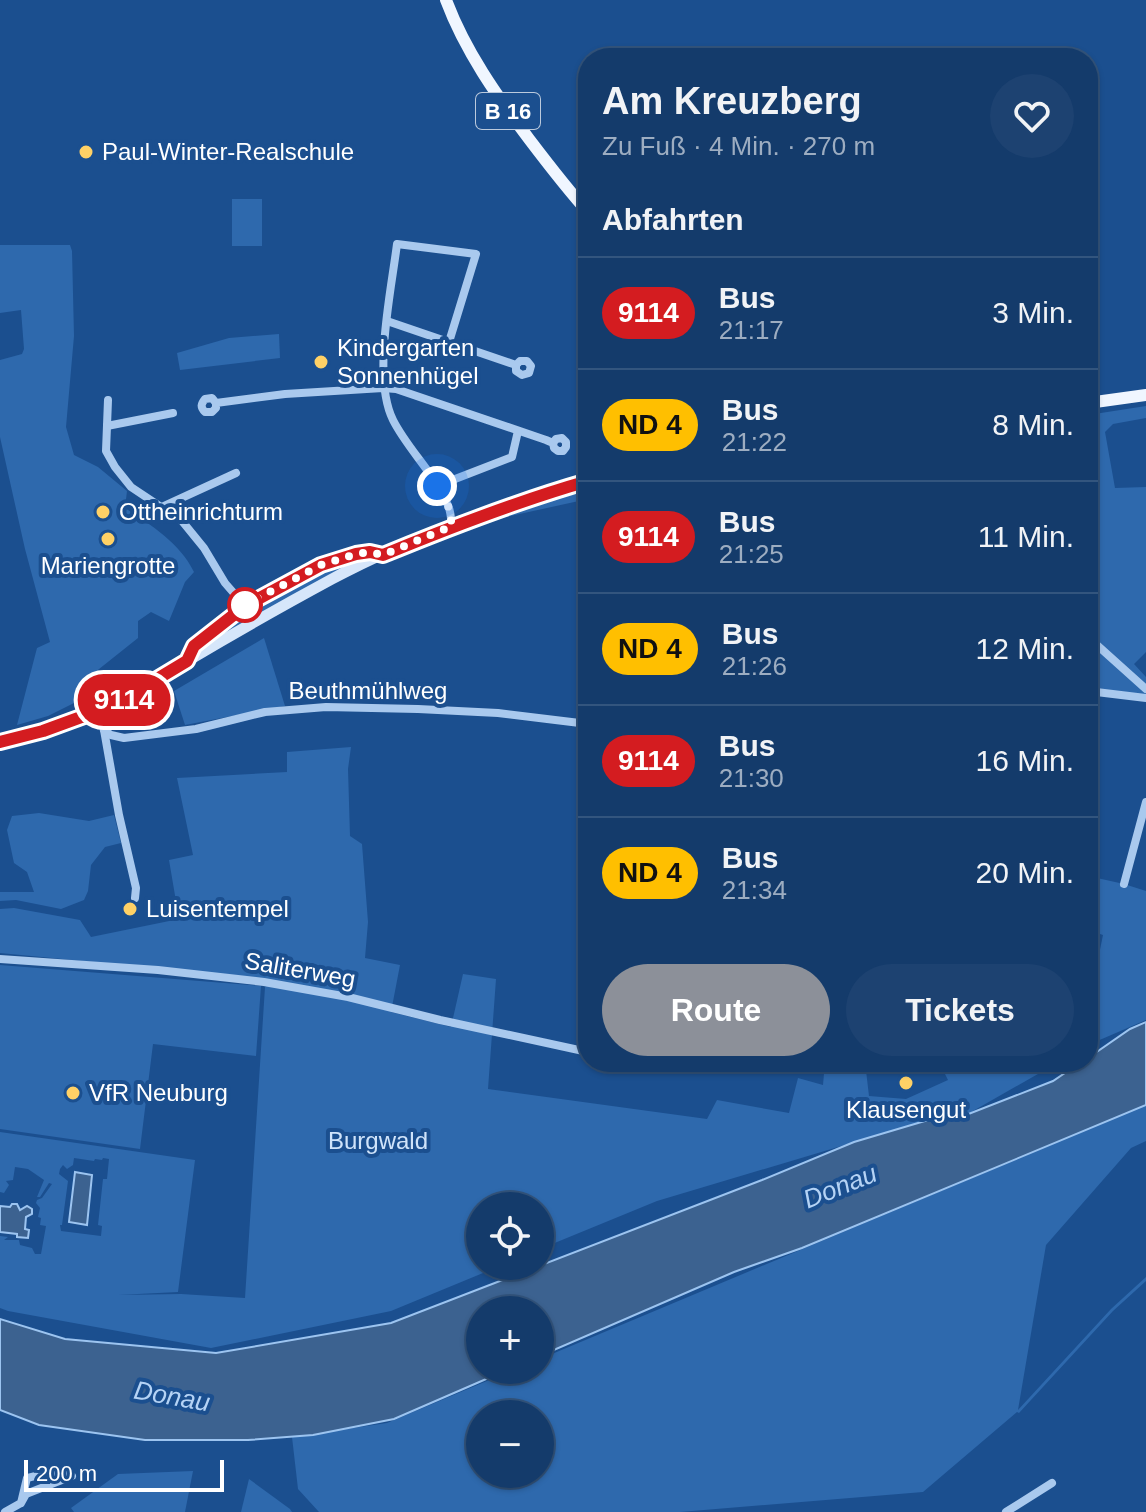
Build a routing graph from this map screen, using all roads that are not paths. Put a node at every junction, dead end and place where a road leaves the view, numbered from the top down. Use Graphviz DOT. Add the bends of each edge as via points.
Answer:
graph roads {
  1 [pos="446,0"];
  2 [pos="578,201"];
  3 [pos="387,321"];
  4 [pos="449,342"];
  5 [pos="516,365"];
  6 [pos="383,388"];
  7 [pos="1146,395"];
  8 [pos="108,400"];
  9 [pos="1098,402"];
  10 [pos="216,403"];
  11 [pos="173,413"];
  12 [pos="107,426"];
  13 [pos="518,431"];
  14 [pos="553,443"];
  15 [pos="236,473"];
  16 [pos="578,484"];
  17 [pos="437,486"];
  18 [pos="162,507"];
  19 [pos="452,526"];
  20 [pos="383,555"];
  21 [pos="245,606"];
  22 [pos="1098,646"];
  23 [pos="187,661"];
  24 [pos="1146,689"];
  25 [pos="1098,692"];
  26 [pos="1146,698"];
  27 [pos="99,711"];
  28 [pos="578,723"];
  29 [pos="104,730"];
  30 [pos="0,742"];
  31 [pos="1146,802"];
  32 [pos="1124,884"];
  33 [pos="135,898"];
  34 [pos="0,959"];
  35 [pos="578,1050"];
  36 [pos="1052,1483"];
  37 [pos="21,1503"];
  38 [pos="5,1512"];
  39 [pos="1006,1512"];
  1 -- 2 [label="main road, B 16" via="497,97"];
  3 -- 4 [label="street"];
  3 -- 4 [label="street" via="397,244 476,254"];
  3 -- 6 [label="street"];
  4 -- 5 [label="street"];
  6 -- 10 [label="street"];
  6 -- 13 [label="street"];
  6 -- 17 [label="street" via="393,421"];
  7 -- 9 [label="main road"];
  8 -- 12 [label="street"];
  11 -- 12 [label="street"];
  12 -- 18 [label="street" via="106,451 115,467 131,487"];
  13 -- 14 [label="street"];
  13 -- 17 [label="street" via="512,457"];
  15 -- 18 [label="street"];
  16 -- 19 [label="main road"];
  17 -- 19 [label="street"];
  18 -- 21 [label="street" via="182,521"];
  19 -- 20 [label="main road"];
  20 -- 21 [label="street" via="356,554 321,565"];
  20 -- 23 [label="main road"];
  21 -- 23 [label="street" via="194,646"];
  22 -- 24 [label="street"];
  23 -- 27 [label="main road"];
  25 -- 26 [label="street"];
  27 -- 29 [label="street"];
  27 -- 30 [label="main road"];
  28 -- 29 [label="street, Beuthmühlweg" via="498,713 326,707 265,712 196,729 124,738"];
  29 -- 33 [label="street"];
  31 -- 32 [label="street"];
  34 -- 35 [label="street, Saliterweg" via="264,982"];
  36 -- 39 [label="street"];
  37 -- 37 [label="street" via="26,1494 72,1476 27,1478"];
  37 -- 38 [label="street"];
}
